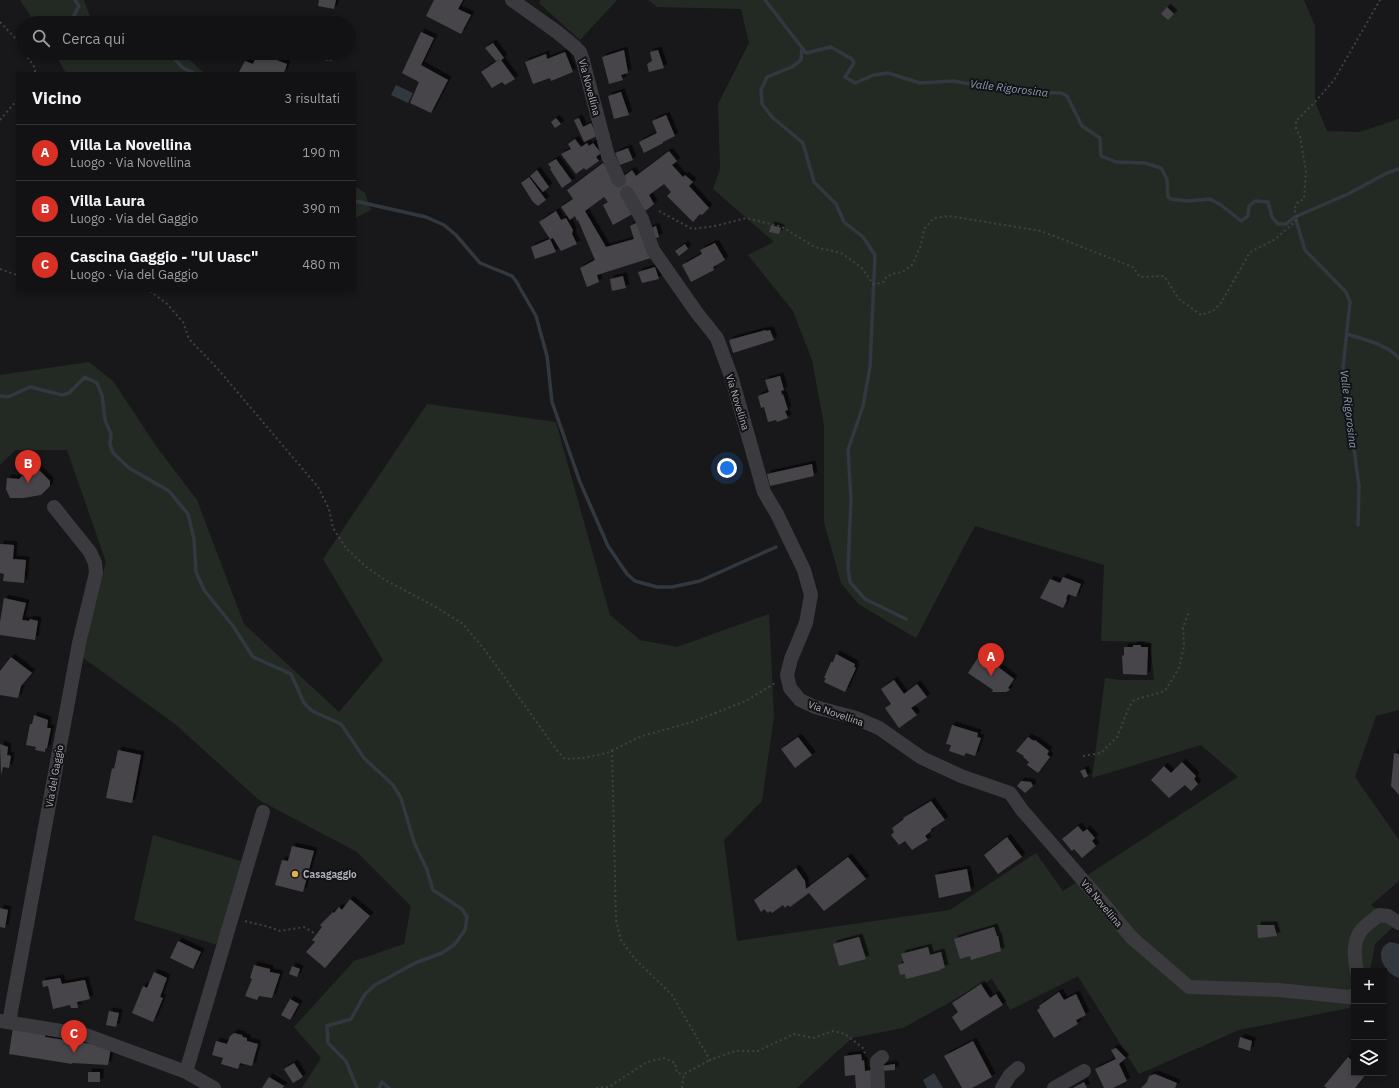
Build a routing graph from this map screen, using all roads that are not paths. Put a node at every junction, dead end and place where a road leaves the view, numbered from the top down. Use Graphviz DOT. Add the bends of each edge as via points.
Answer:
graph roads {
  1 [pos="512,0"];
  2 [pos="618,180"];
  3 [pos="627,193"];
  4 [pos="54,507"];
  5 [pos="263,812"];
  6 [pos="1399,923"];
  7 [pos="1356,968"];
  8 [pos="1351,996"];
  9 [pos="4,1021"];
  10 [pos="882,1057"];
  11 [pos="1018,1068"];
  12 [pos="1084,1071"];
  13 [pos="186,1072"];
  14 [pos="214,1088"];
  15 [pos="878,1088"];
  16 [pos="1002,1088"];
  17 [pos="1054,1088"];
  1 -- 2 [label="street, Via Novellina" via="580,52 608,156"];
  3 -- 8 [label="street, Via Novellina" via="642,219 653,250 717,338 732,379 764,492 804,570 811,595 806,623 787,675 790,688 800,700 815,707 856,718 878,728 922,758 1010,794 1132,938 1189,987 1279,990"];
  4 -- 9 [label="street, Via del Gaggio" via="90,552 96,573 79,643"];
  5 -- 13 [label="street"];
  6 -- 7 [label="street" via="1388,916 1379,915 1360,931 1355,944"];
  9 -- 13 [label="street, Via del Gaggio" via="86,1035"];
  10 -- 15 [label="street" via="877,1061"];
  11 -- 16 [label="street"];
  12 -- 17 [label="street"];
  13 -- 14 [label="street, Via del Gaggio"];
}
